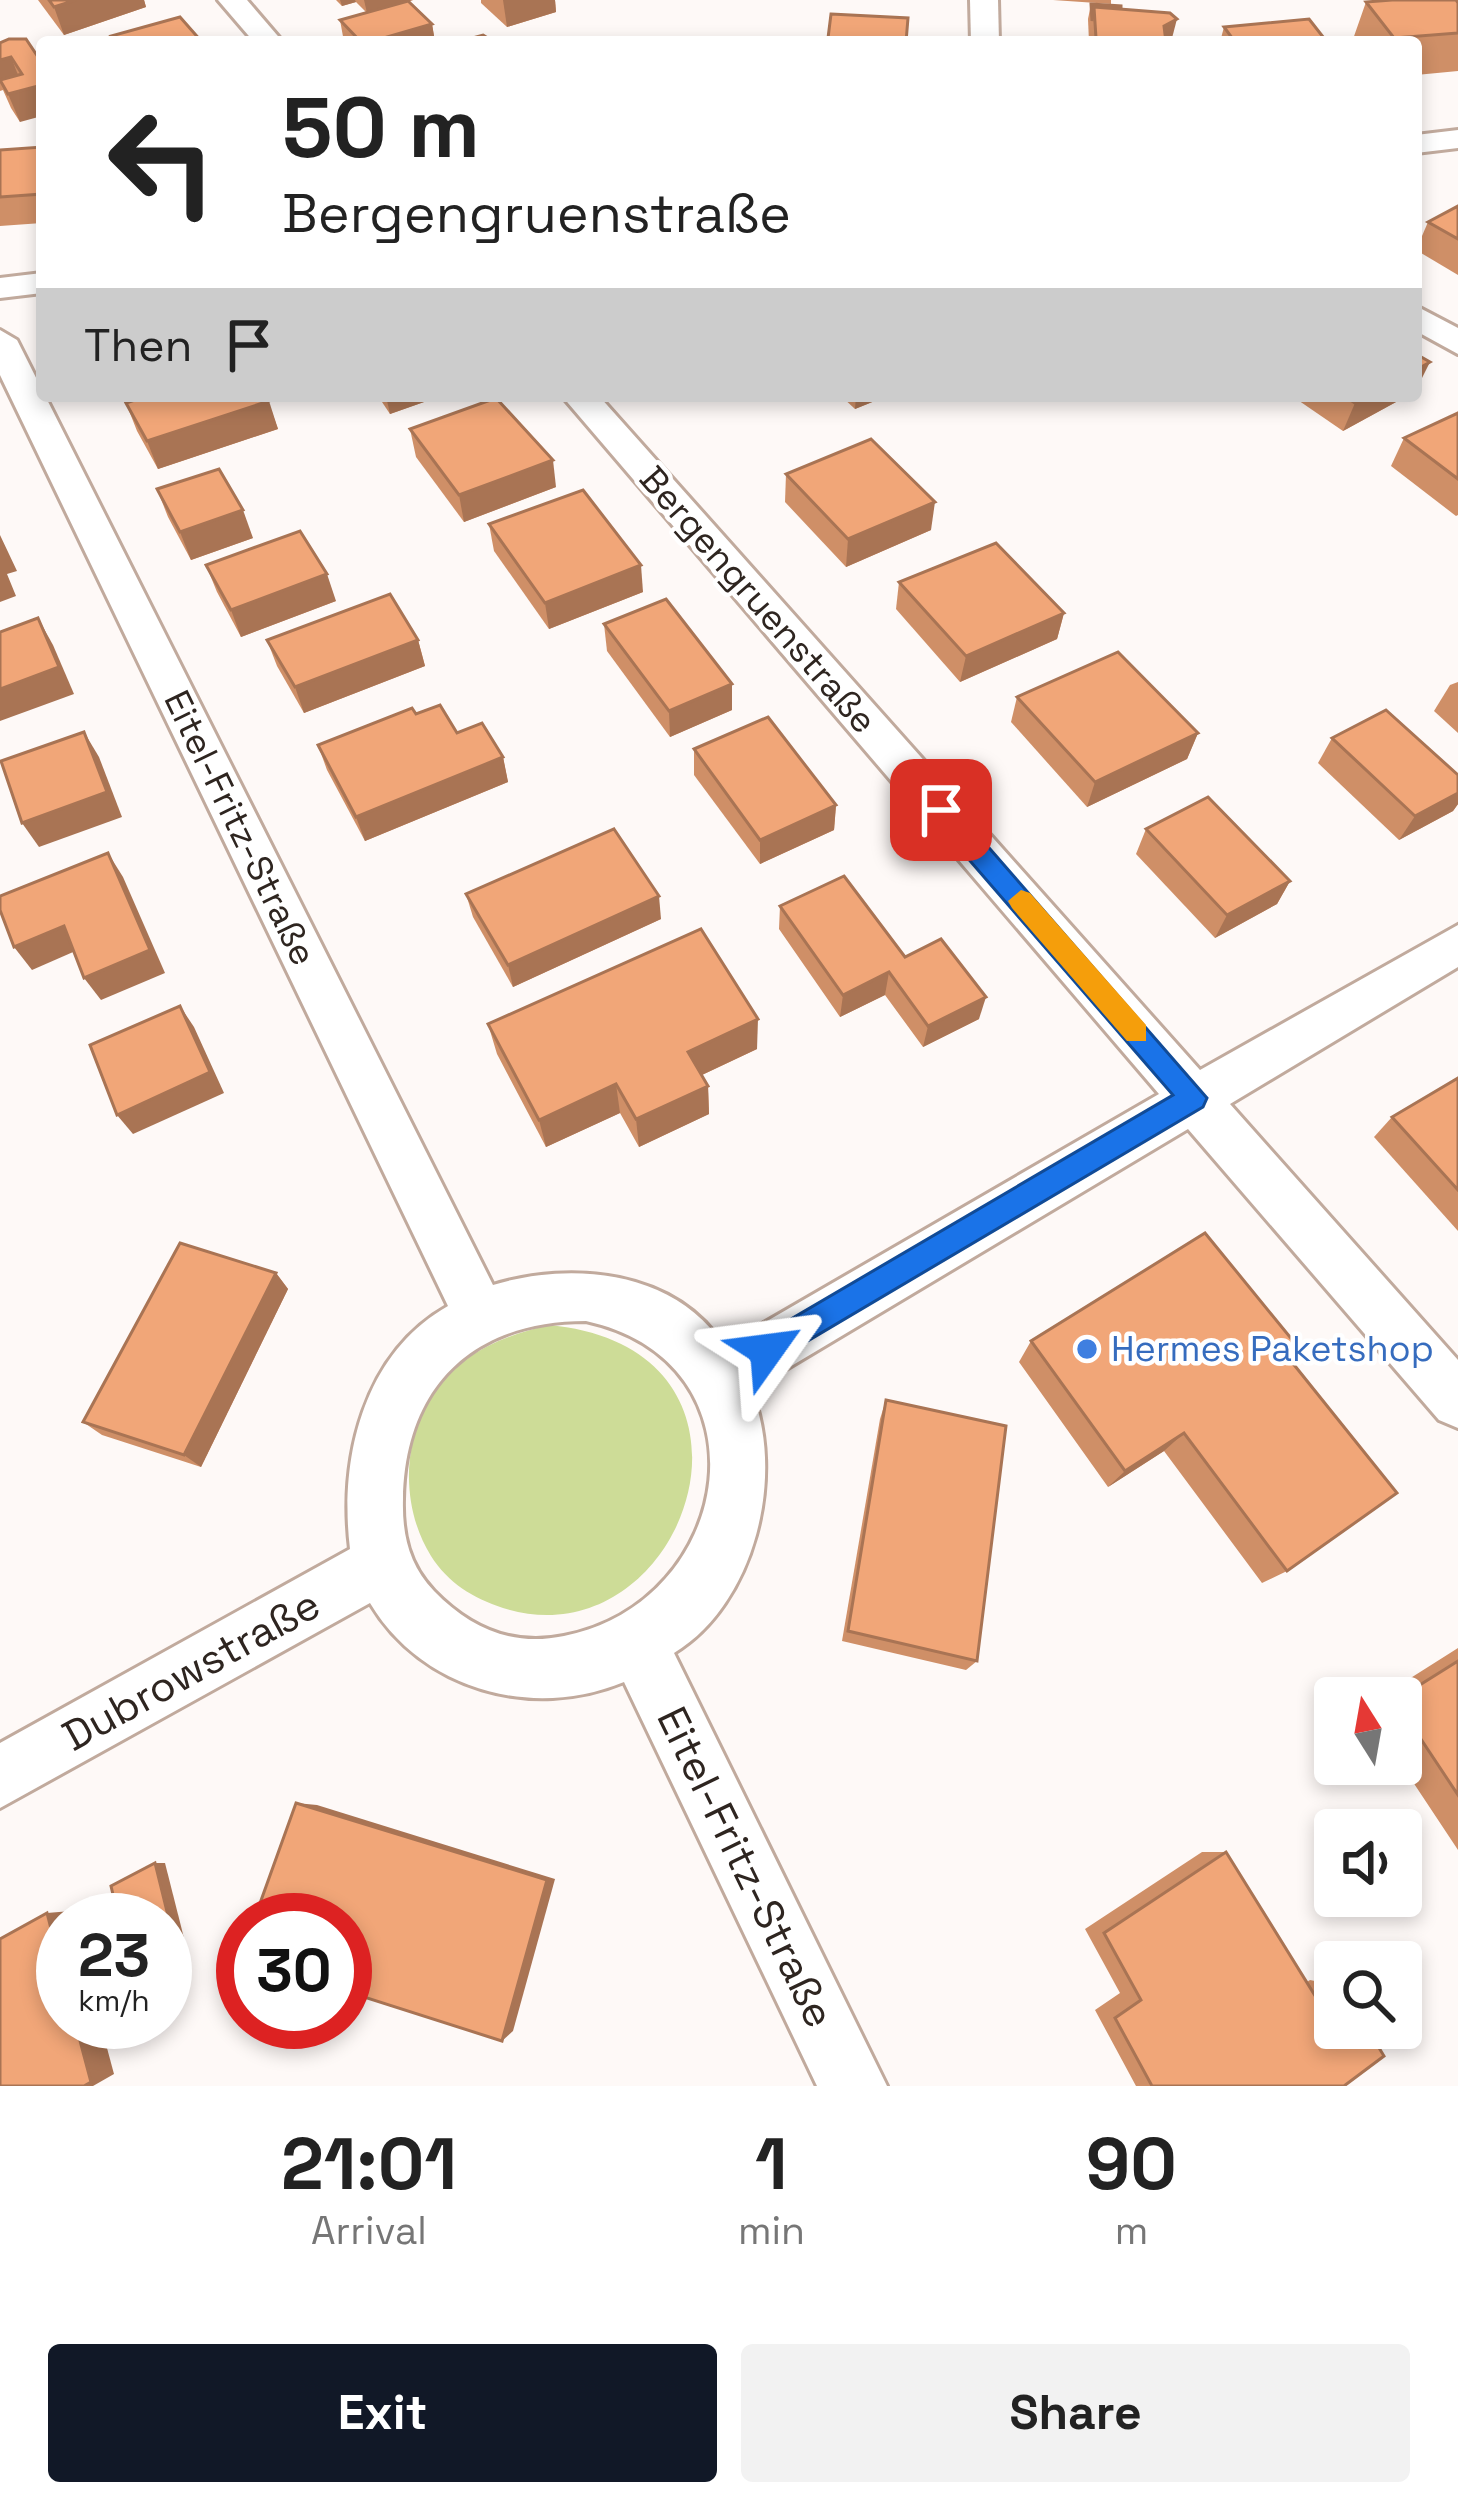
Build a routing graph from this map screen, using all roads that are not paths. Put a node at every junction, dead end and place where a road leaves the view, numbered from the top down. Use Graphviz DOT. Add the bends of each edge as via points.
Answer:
graph roads {
  1 [pos="232,0"];
  2 [pos="984,0"];
  3 [pos="264,36"];
  4 [pos="985,36"];
  5 [pos="1458,140"];
  6 [pos="1422,143"];
  7 [pos="36,285"];
  8 [pos="0,288"];
  9 [pos="1422,320"];
  10 [pos="0,340"];
  11 [pos="1458,343"];
  12 [pos="585,402"];
  13 [pos="1458,944"];
  14 [pos="1193,1098"];
  15 [pos="480,1315"];
  16 [pos="717,1380"];
  17 [pos="1458,1401"];
  18 [pos="381,1564"];
  19 [pos="639,1648"];
  20 [pos="0,1777"];
  21 [pos="854,2086"];
  1 -- 3 [label="street"];
  2 -- 4 [label="street"];
  5 -- 6 [label="street"];
  7 -- 8 [label="street"];
  9 -- 11 [label="street"];
  10 -- 15 [label="street, Eitel-Fritz-Straße"];
  12 -- 14 [label="street, Bergengruenstraße"];
  13 -- 14 [label="street"];
  14 -- 16 [label="street"];
  14 -- 17 [label="street, Bergengruenstraße"];
  15 -- 16 [label="street" via="568,1296 638,1309 683,1338"];
  15 -- 18 [label="street" via="434,1348 410,1378 375,1448 369,1506"];
  16 -- 19 [label="street" via="736,1427 740,1488 726,1549 690,1606"];
  18 -- 19 [label="street" via="416,1618 462,1653 520,1671 581,1670"];
  18 -- 20 [label="street, Dubrowstraße"];
  19 -- 21 [label="street, Eitel-Fritz-Straße"];
}
